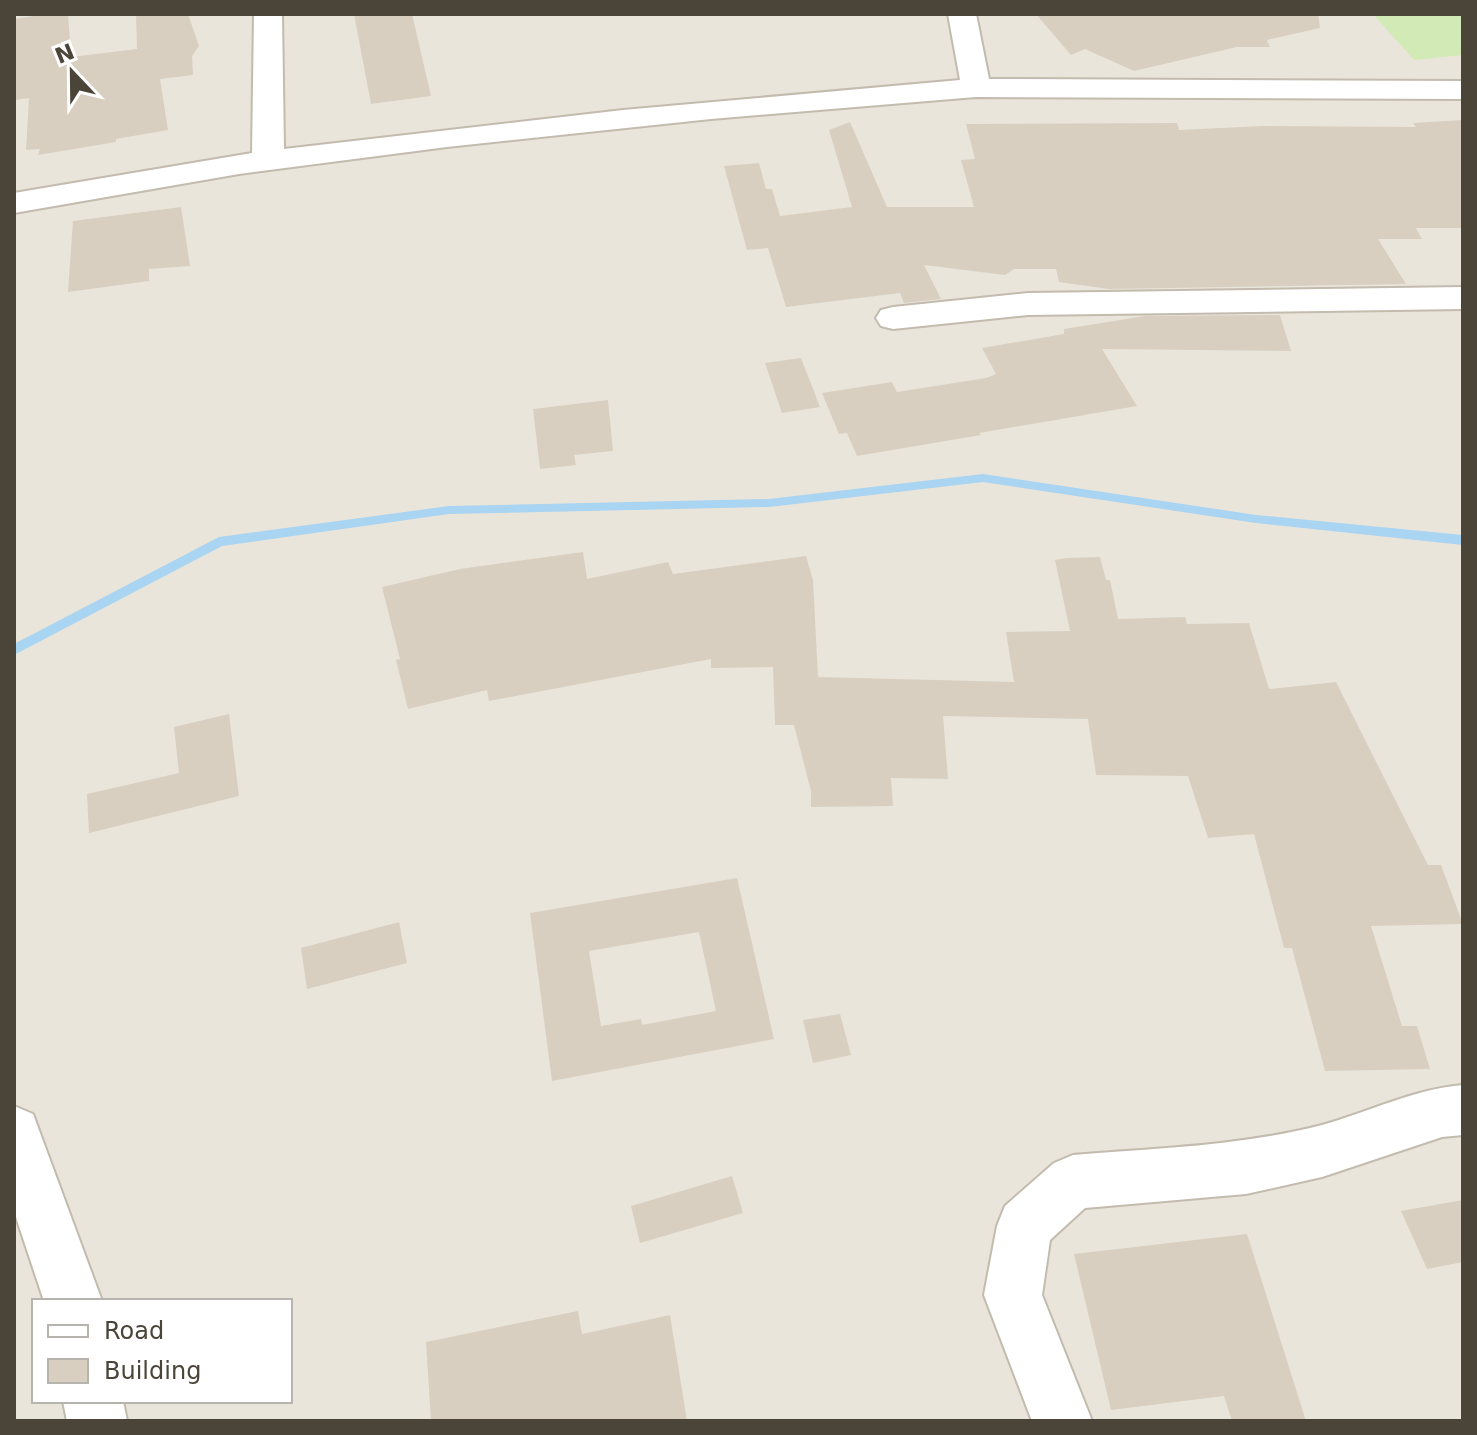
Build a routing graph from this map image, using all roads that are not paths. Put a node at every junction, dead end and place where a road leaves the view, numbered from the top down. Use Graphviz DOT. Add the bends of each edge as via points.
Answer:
graph roads {
  1 [pos="268,14"];
  2 [pos="962,14"];
  3 [pos="976,88"];
  4 [pos="1463,90"];
  5 [pos="268,160"];
  6 [pos="14,203"];
  7 [pos="1463,298"];
  8 [pos="893,318"];
  9 [pos="1463,1110"];
  10 [pos="14,1132"];
  11 [pos="72,1299"];
  12 [pos="1062,1421"];
  1 -- 5 [label="street"];
  2 -- 3 [label="street"];
  3 -- 4 [label="street"];
  3 -- 5 [label="street" via="512,129"];
  5 -- 6 [label="street"];
  7 -- 8 [label="street" via="1028,304"];
  9 -- 12 [label="street" via="1246,1167 1073,1182 1025,1226 1013,1295"];
  10 -- 11 [label="street"];
}
